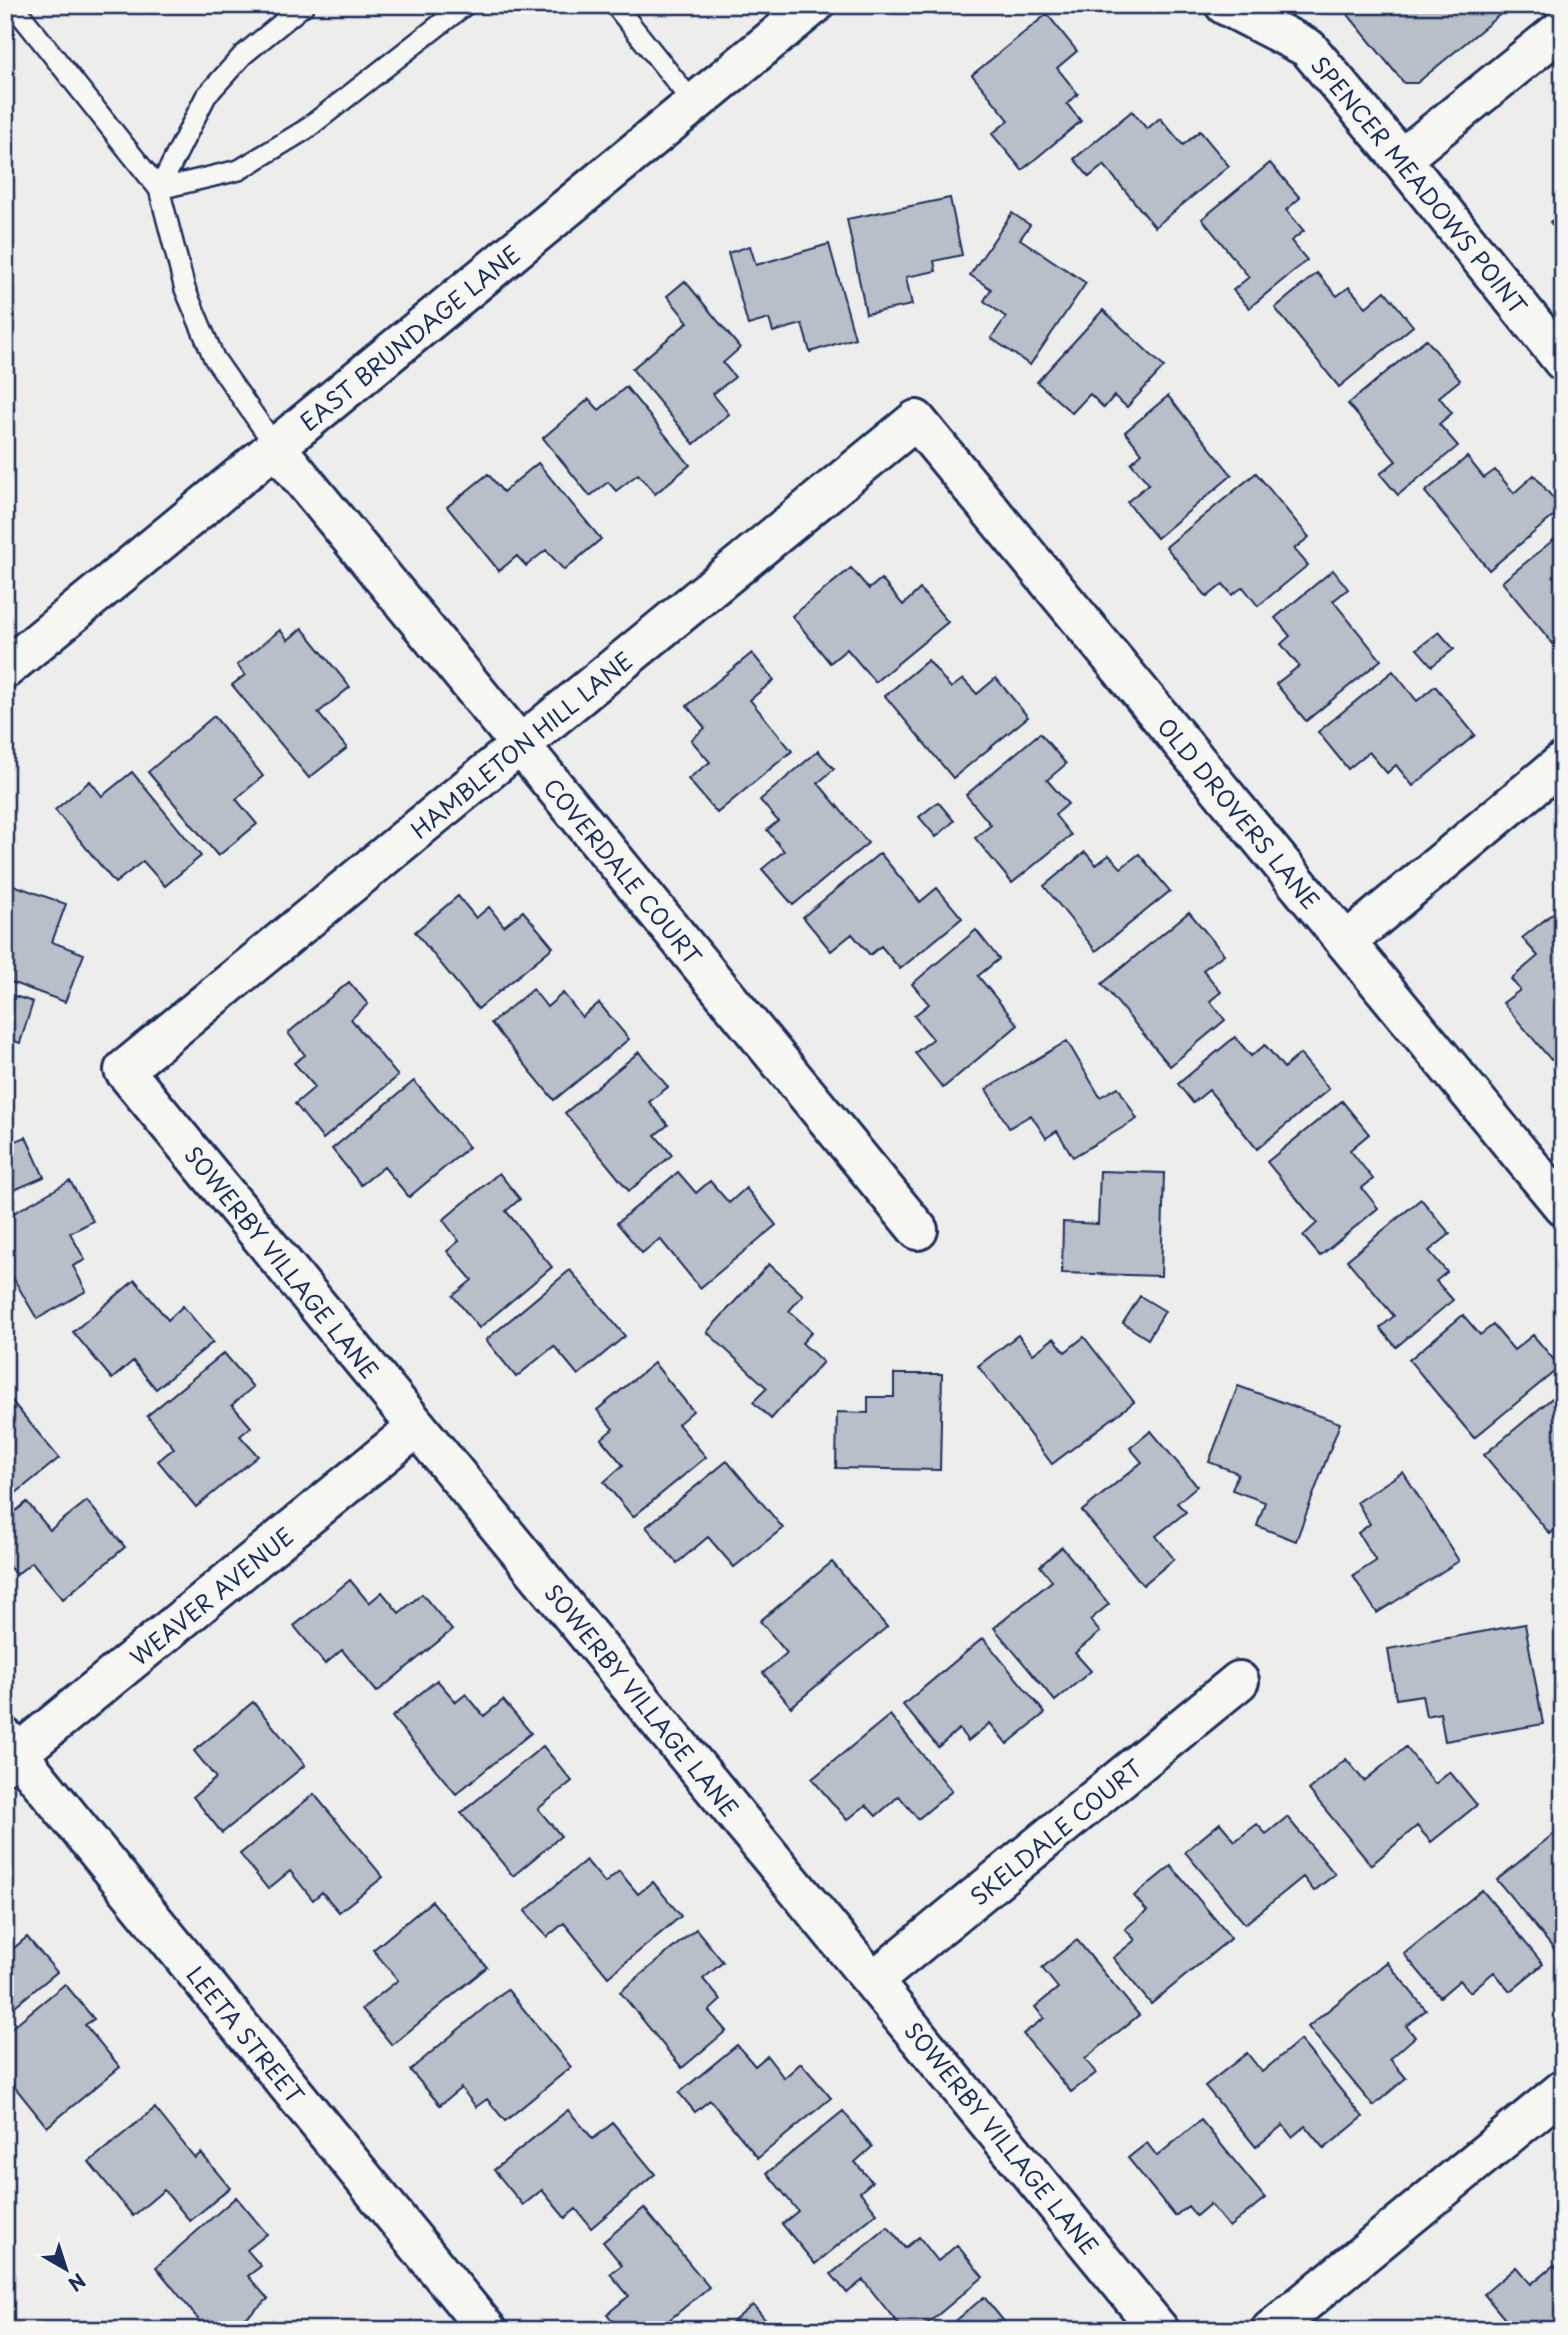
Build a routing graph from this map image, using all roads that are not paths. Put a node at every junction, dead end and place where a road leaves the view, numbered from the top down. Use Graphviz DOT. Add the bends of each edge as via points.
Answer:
graph roads {
  1 [pos="13,5"];
  2 [pos="304,5"];
  3 [pos="465,5"];
  4 [pos="615,5"];
  5 [pos="814,5"];
  6 [pos="1225,5"];
  7 [pos="1563,28"];
  8 [pos="694,104"];
  9 [pos="1401,159"];
  10 [pos="159,189"];
  11 [pos="1563,360"];
  12 [pos="916,419"];
  13 [pos="276,447"];
  14 [pos="5,669"];
  15 [pos="520,744"];
  16 [pos="1563,762"];
  17 [pos="1346,942"];
  18 [pos="124,1070"];
  19 [pos="1563,1206"];
  20 [pos="919,1230"];
  21 [pos="417,1427"];
  22 [pos="1239,1681"];
  23 [pos="9,1752"];
  24 [pos="873,1981"];
  25 [pos="1559,2102"];
  26 [pos="487,2330"];
  27 [pos="1159,2330"];
  28 [pos="1271,2330"];
  1 -- 10 [label="lane"];
  2 -- 10 [label="lane" via="243,55 206,96"];
  3 -- 10 [label="lane" via="305,130 239,170"];
  4 -- 8 [label="lane"];
  5 -- 8 [label="street, EAST BRUNDAGE LANE"];
  6 -- 9 [label="street, SPENCER MEADOWS POINT" via="1308,48"];
  7 -- 9 [label="street"];
  8 -- 13 [label="street, EAST BRUNDAGE LANE"];
  9 -- 11 [label="street, SPENCER MEADOWS POINT"];
  10 -- 13 [label="lane" via="185,289 214,358"];
  12 -- 15 [label="street, HAMBLETON HILL LANE"];
  12 -- 17 [label="street, OLD DROVERS LANE"];
  13 -- 14 [label="street, EAST BRUNDAGE LANE"];
  13 -- 15 [label="street, COVERDALE COURT"];
  15 -- 18 [label="street, HAMBLETON HILL LANE"];
  15 -- 20 [label="street, COVERDALE COURT"];
  16 -- 17 [label="street"];
  17 -- 19 [label="street, OLD DROVERS LANE"];
  18 -- 21 [label="street, SOWERBY VILLAGE LANE"];
  21 -- 23 [label="street, WEAVER AVENUE"];
  21 -- 24 [label="street, SOWERBY VILLAGE LANE"];
  22 -- 24 [label="street, SKELDALE COURT"];
  23 -- 26 [label="street, LEETA STREET"];
  24 -- 27 [label="street, SOWERBY VILLAGE LANE"];
  25 -- 28 [label="street"];
}
